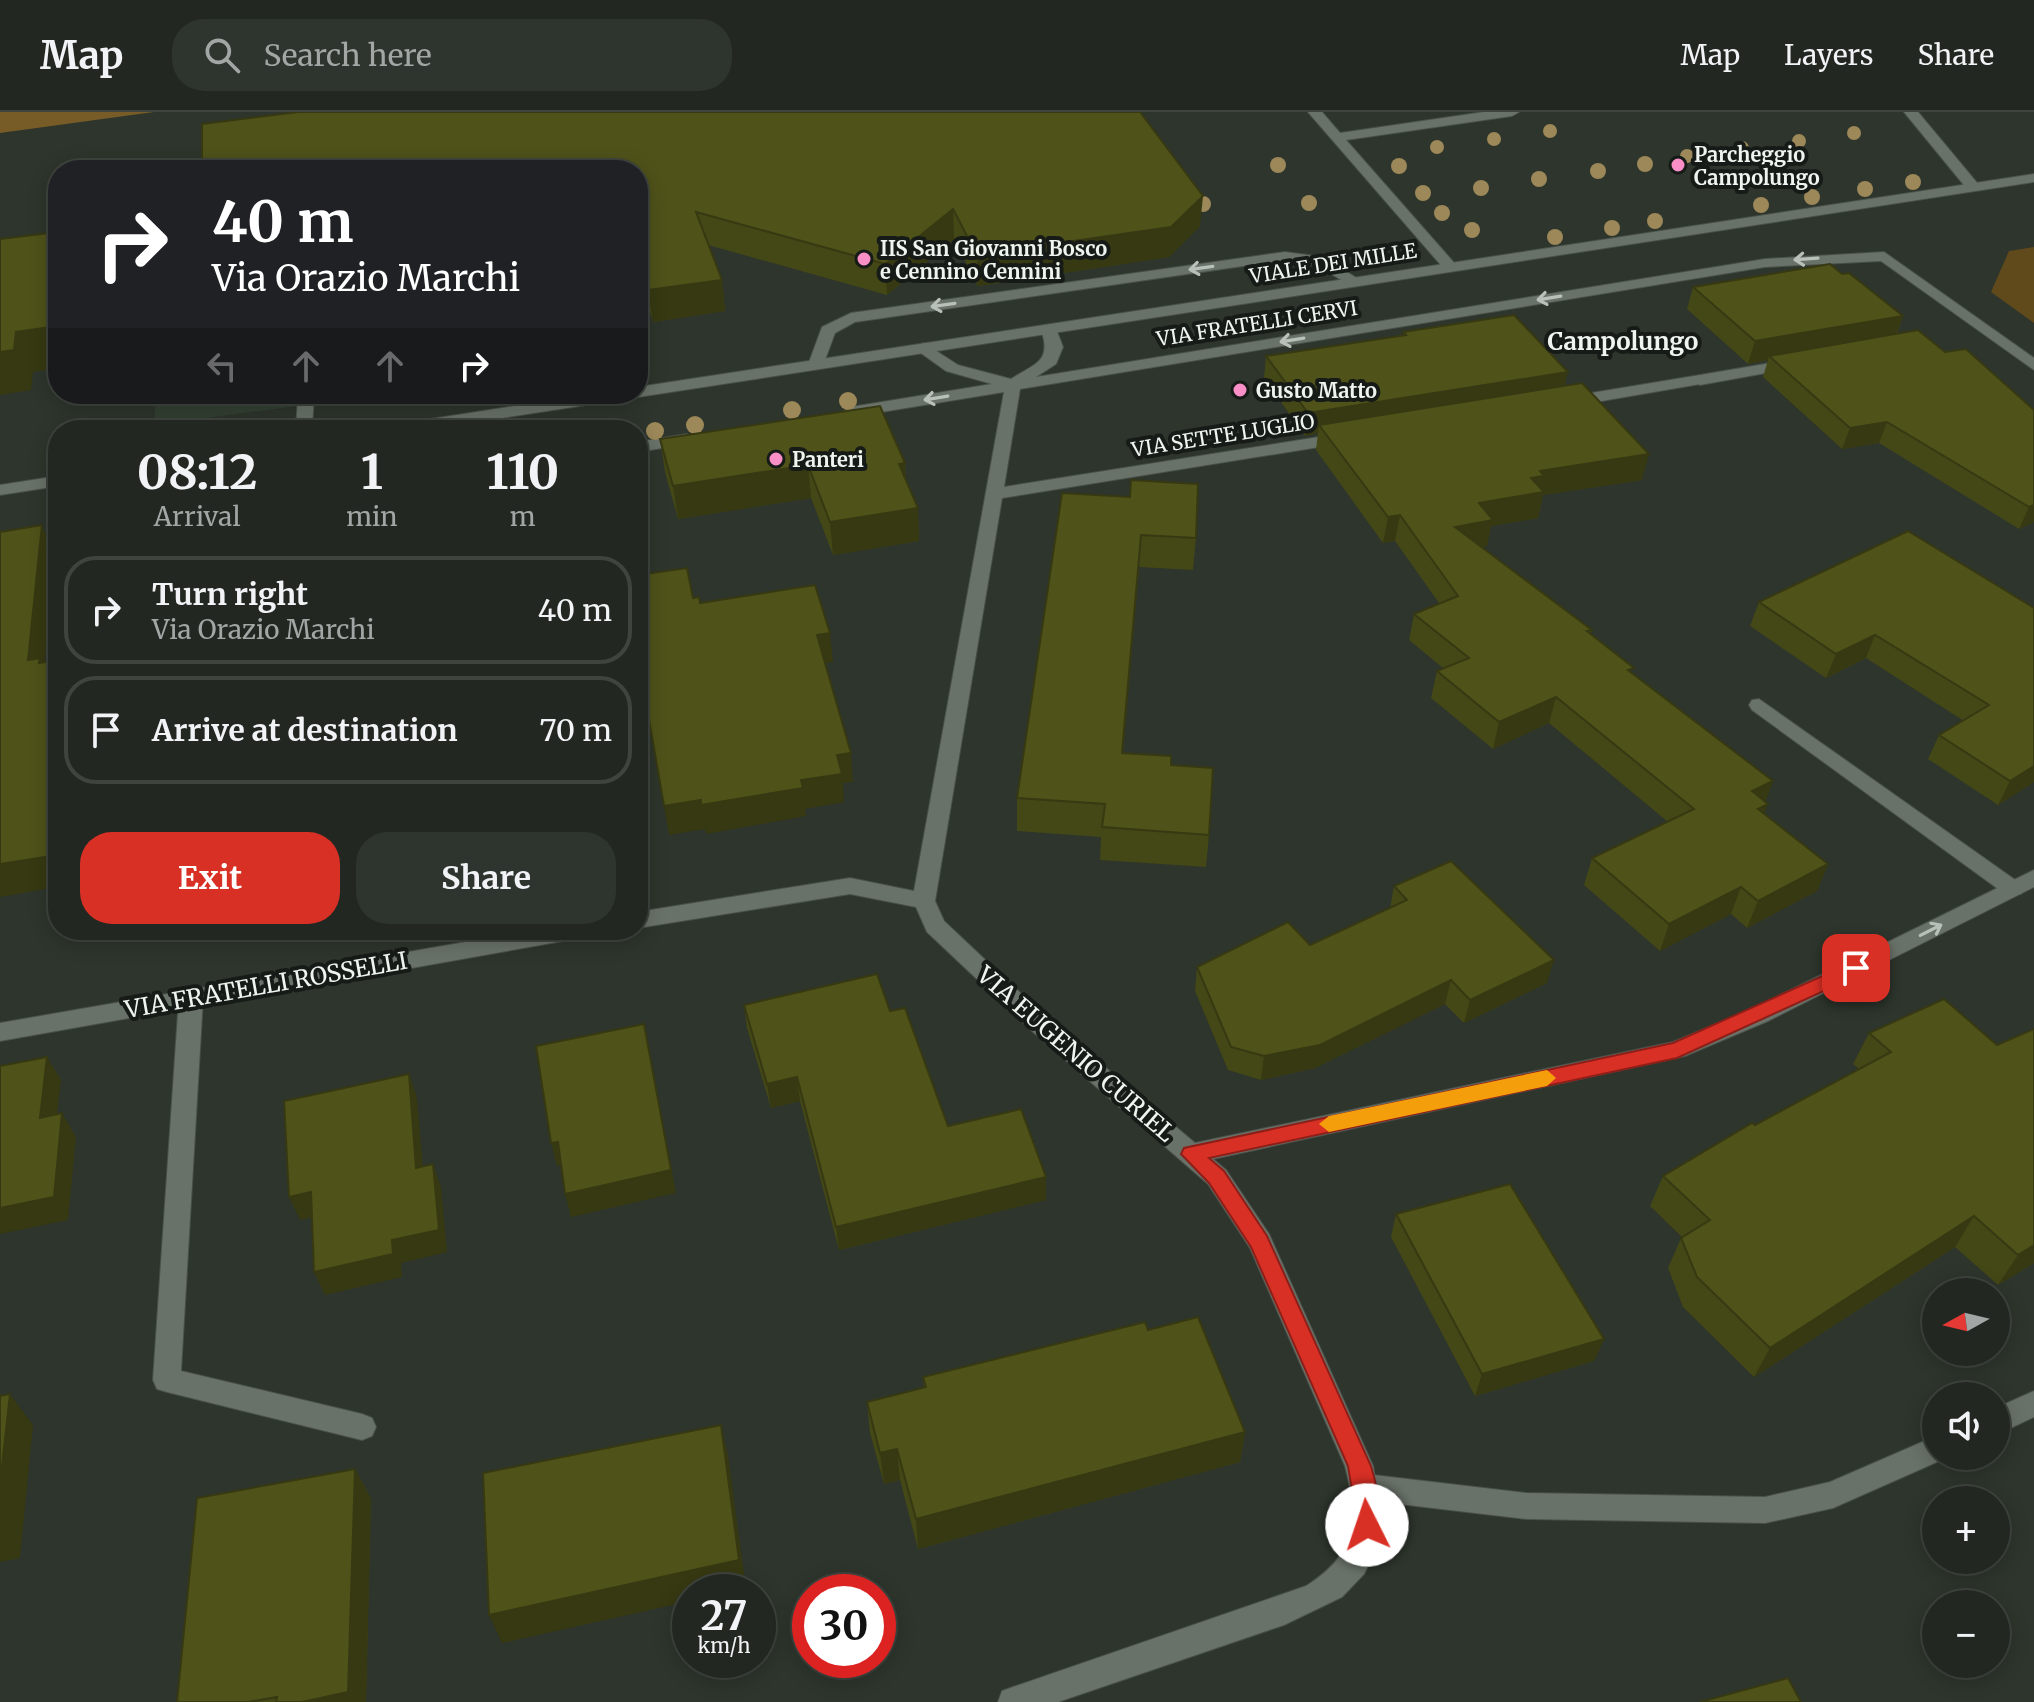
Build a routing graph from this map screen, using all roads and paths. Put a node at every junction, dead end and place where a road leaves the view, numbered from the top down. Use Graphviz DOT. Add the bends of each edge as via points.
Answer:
graph roads {
  1 [pos="1315,112"];
  2 [pos="1512,112"];
  3 [pos="1911,112"];
  4 [pos="1337,137"];
  5 [pos="2034,178"];
  6 [pos="1973,187"];
  7 [pos="1451,268"];
  8 [pos="1355,282"];
  9 [pos="1049,329"];
  10 [pos="924,348"];
  11 [pos="1809,362"];
  12 [pos="816,365"];
  13 [pos="2034,365"];
  14 [pos="1013,385"];
  15 [pos="648,390"];
  16 [pos="560,404"];
  17 [pos="1543,405"];
  18 [pos="841,413"];
  19 [pos="457,420"];
  20 [pos="1355,436"];
  21 [pos="700,437"];
  22 [pos="648,445"];
  23 [pos="48,483"];
  24 [pos="0,490"];
  25 [pos="994,494"];
  26 [pos="48,544"];
  27 [pos="0,551"];
  28 [pos="1759,705"];
  29 [pos="2023,883"];
  30 [pos="924,901"];
  31 [pos="648,918"];
  32 [pos="523,940"];
  33 [pos="191,998"];
  34 [pos="0,1032"];
  35 [pos="1191,1154"];
  36 [pos="2034,1403"];
  37 [pos="2010,1415"];
  38 [pos="362,1427"];
  39 [pos="1922,1455"];
  40 [pos="1365,1487"];
  41 [pos="1013,1702"];
  1 -- 4 [label="street"];
  2 -- 4 [label="street"];
  3 -- 6 [label="street"];
  4 -- 7 [label="street"];
  5 -- 6 [label="street, VIALE DEI MILLE"];
  6 -- 7 [label="street, VIALE DEI MILLE"];
  7 -- 8 [label="street, VIALE DEI MILLE"];
  8 -- 9 [label="street, VIALE DEI MILLE"];
  8 -- 12 [label="street, one-way" via="1318,260 1285,256 851,318 828,330"];
  9 -- 10 [label="street, VIALE DEI MILLE"];
  9 -- 14 [label="street" via="1055,347 1050,361"];
  10 -- 12 [label="street, VIALE DEI MILLE"];
  10 -- 14 [label="street" via="952,368"];
  11 -- 17 [label="street"];
  12 -- 15 [label="street, VIALE DEI MILLE"];
  13 -- 14 [label="street, VIA FRATELLI CERVI, one-way" via="1884,256 1765,263"];
  14 -- 18 [label="street, VIA FRATELLI CERVI, one-way"];
  14 -- 25 [label="street"];
  16 -- 19 [label="street"];
  20 -- 25 [label="street, VIA SETTE LUGLIO"];
  21 -- 22 [label="street"];
  23 -- 24 [label="street"];
  25 -- 30 [label="street"];
  26 -- 27 [label="street"];
  28 -- 29 [label="street"];
  35 -- 29 [label="street, one-way" via="1677,1050 1774,1008"];
  30 -- 31 [label="street" via="867,888 831,887"];
  30 -- 35 [label="street, VIA EUGENIO CURIEL" via="935,926 981,972"];
  32 -- 33 [label="street, VIA FRATELLI ROSSELLI"];
  33 -- 34 [label="street, VIA FRATELLI ROSSELLI"];
  33 -- 38 [label="street" via="167,1380"];
  35 -- 40 [label="street, VIA EUGENIO CURIEL" via="1217,1177 1260,1242"];
  36 -- 37 [label="street"];
  39 -- 40 [label="street" via="1833,1495 1765,1510 1481,1504"];
  40 -- 41 [label="street, VIA EUGENIO CURIEL" via="1364,1542 1355,1561 1330,1586 1296,1604"];
}
